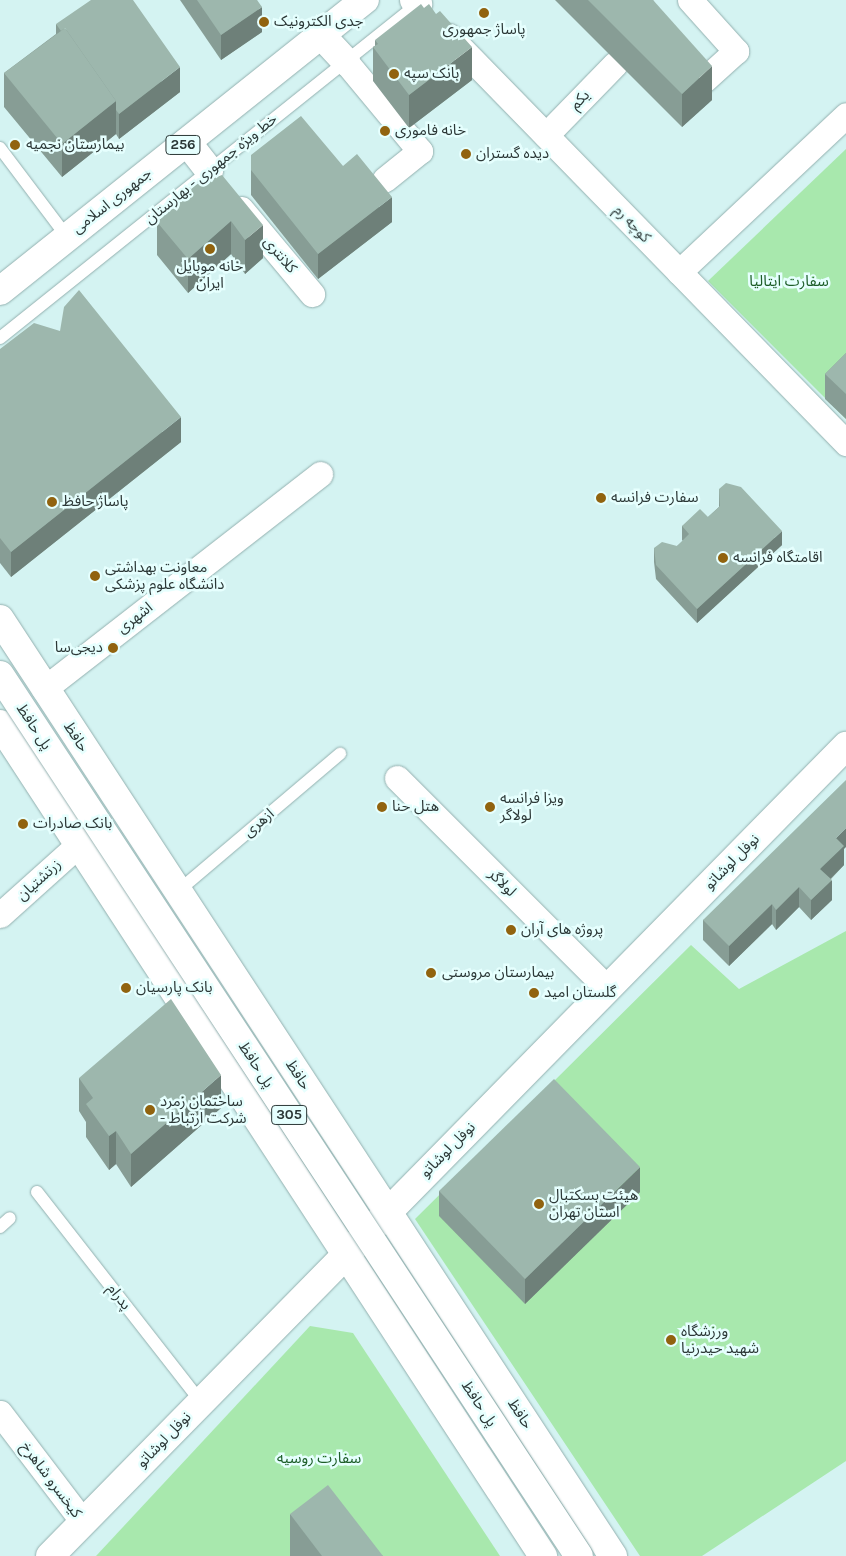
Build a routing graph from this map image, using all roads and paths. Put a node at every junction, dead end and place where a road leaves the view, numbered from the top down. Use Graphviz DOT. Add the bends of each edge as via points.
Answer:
graph roads {
  1 [pos="690,0"];
  2 [pos="418,1"];
  3 [pos="357,3"];
  4 [pos="321,35"];
  5 [pos="346,62"];
  6 [pos="615,64"];
  7 [pos="705,79"];
  8 [pos="846,115"];
  9 [pos="546,135"];
  10 [pos="187,142"];
  11 [pos="0,148"];
  12 [pos="209,170"];
  13 [pos="385,179"];
  14 [pos="67,237"];
  15 [pos="679,272"];
  16 [pos="0,291"];
  17 [pos="312,294"];
  18 [pos="0,338"];
  19 [pos="846,443"];
  20 [pos="320,474"];
  21 [pos="0,619"];
  22 [pos="0,675"];
  23 [pos="44,689"];
  24 [pos="0,724"];
  25 [pos="846,746"];
  26 [pos="340,754"];
  27 [pos="397,778"];
  28 [pos="78,845"];
  29 [pos="177,892"];
  30 [pos="0,915"];
  31 [pos="607,988"];
  32 [pos="37,1192"];
  33 [pos="388,1212"];
  34 [pos="10,1218"];
  35 [pos="0,1227"];
  36 [pos="346,1254"];
  37 [pos="201,1402"];
  38 [pos="0,1413"];
  39 [pos="581,1506"];
  40 [pos="515,1514"];
  41 [pos="83,1522"];
  42 [pos="50,1556"];
  43 [pos="543,1556"];
  44 [pos="579,1556"];
  45 [pos="613,1556"];
  1 -- 7 [label="street" via="736,51"];
  2 -- 5 [label="lane, خط ویژه جمهوری - بهارستان"];
  2 -- 9 [label="street, کوچه رم"];
  3 -- 4 [label="main road, جمهوری اسلامی / 256"];
  4 -- 5 [label="main road"];
  4 -- 10 [label="main road, جمهوری اسلامی / 256"];
  5 -- 12 [label="lane, خط ویژه جمهوری - بهارستان"];
  5 -- 13 [label="street" via="420,150"];
  6 -- 9 [label="street, یکم"];
  8 -- 15 [label="street"];
  9 -- 15 [label="street, کوچه رم"];
  10 -- 12 [label="main road"];
  10 -- 14 [label="main road, جمهوری اسلامی / 256"];
  11 -- 14 [label="lane"];
  12 -- 17 [label="street, کلانتری"];
  12 -- 18 [label="lane, خط ویژه جمهوری - بهارستان"];
  14 -- 16 [label="main road, جمهوری اسلامی / 256"];
  15 -- 19 [label="street, کوچه رم"];
  20 -- 23 [label="street, اشهری"];
  21 -- 23 [label="main road, حافظ"];
  22 -- 44 [label="main road, پل حافظ / 305, bridge"];
  23 -- 29 [label="main road, حافظ"];
  24 -- 28 [label="main road"];
  25 -- 31 [label="main road, نوفل لوشاتو"];
  26 -- 29 [label="lane, ازهری"];
  27 -- 31 [label="street, لولاگر"];
  28 -- 30 [label="street, زرتشتیان"];
  28 -- 36 [label="main road"];
  29 -- 33 [label="main road, حافظ"];
  31 -- 33 [label="main road, نوفل لوشاتو"];
  32 -- 37 [label="lane, پدرام"];
  33 -- 36 [label="main road, نوفل لوشاتو"];
  33 -- 39 [label="main road, حافظ"];
  34 -- 35 [label="lane"];
  36 -- 37 [label="main road, نوفل لوشاتو"];
  36 -- 40 [label="main road"];
  37 -- 41 [label="main road, نوفل لوشاتو"];
  38 -- 41 [label="street, کیخسرو شاهرخ"];
  39 -- 40 [label="main road"];
  39 -- 45 [label="main road, حافظ"];
  40 -- 43 [label="main road"];
  41 -- 42 [label="main road, نوفل لوشاتو"];
}
